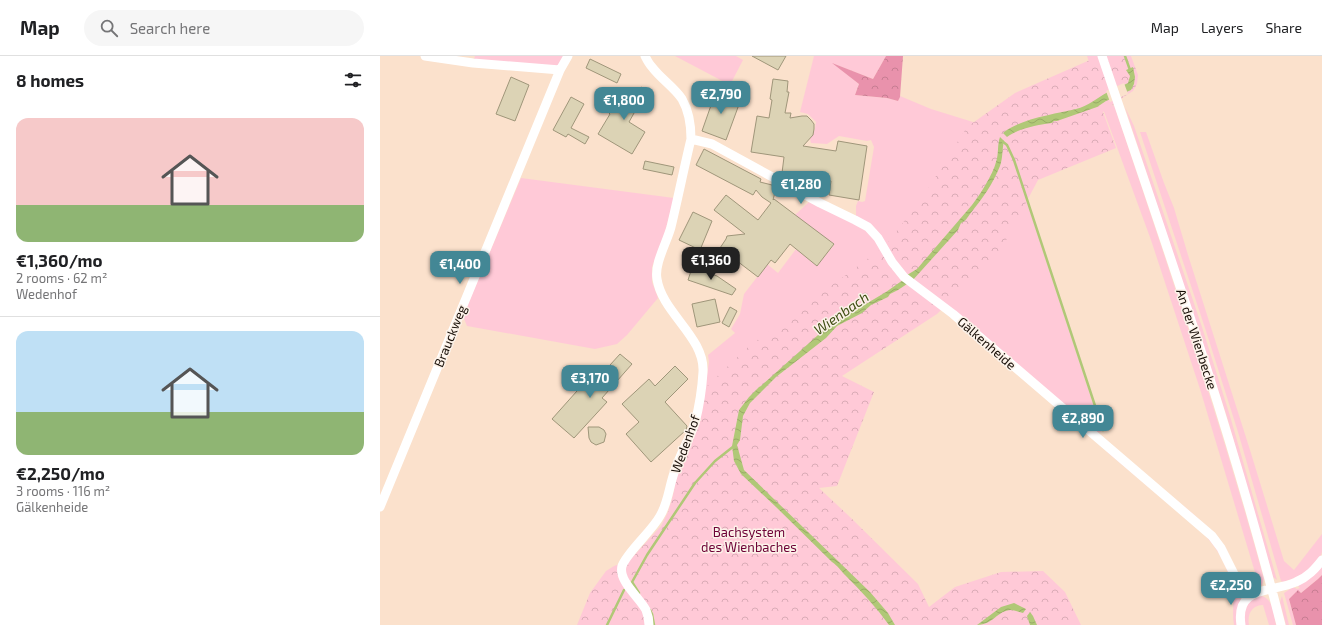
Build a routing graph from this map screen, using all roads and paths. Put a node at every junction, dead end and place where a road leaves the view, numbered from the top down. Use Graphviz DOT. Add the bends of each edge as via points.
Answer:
graph roads {
  1 [pos="425,56"];
  2 [pos="568,56"];
  3 [pos="645,56"];
  4 [pos="1102,56"];
  5 [pos="560,70"];
  6 [pos="691,139"];
  7 [pos="380,507"];
  8 [pos="1322,560"];
  9 [pos="1272,589"];
  10 [pos="1248,596"];
  11 [pos="648,625"];
  12 [pos="1240,625"];
  13 [pos="1281,625"];
  1 -- 5 [label="street" via="473,64"];
  2 -- 5 [label="street, Brauckweg"];
  3 -- 6 [label="street, Wedenhof" via="673,88 686,108"];
  4 -- 9 [label="street, An der Wienbecke" via="1213,388"];
  5 -- 7 [label="street, Brauckweg"];
  6 -- 10 [label="street, Gälkenheide" via="712,144 868,227 878,238 892,262 912,285 953,314 1205,529 1218,542"];
  6 -- 11 [label="street, Wedenhof" via="671,225 656,274 664,298 699,351 703,372 695,422 673,474 664,508 657,522 622,567 622,574 630,589 646,609"];
  8 -- 9 [label="street" via="1304,578"];
  9 -- 10 [label="street"];
  9 -- 13 [label="street, An der Wienbecke"];
  10 -- 12 [label="street" via="1241,607"];
}
